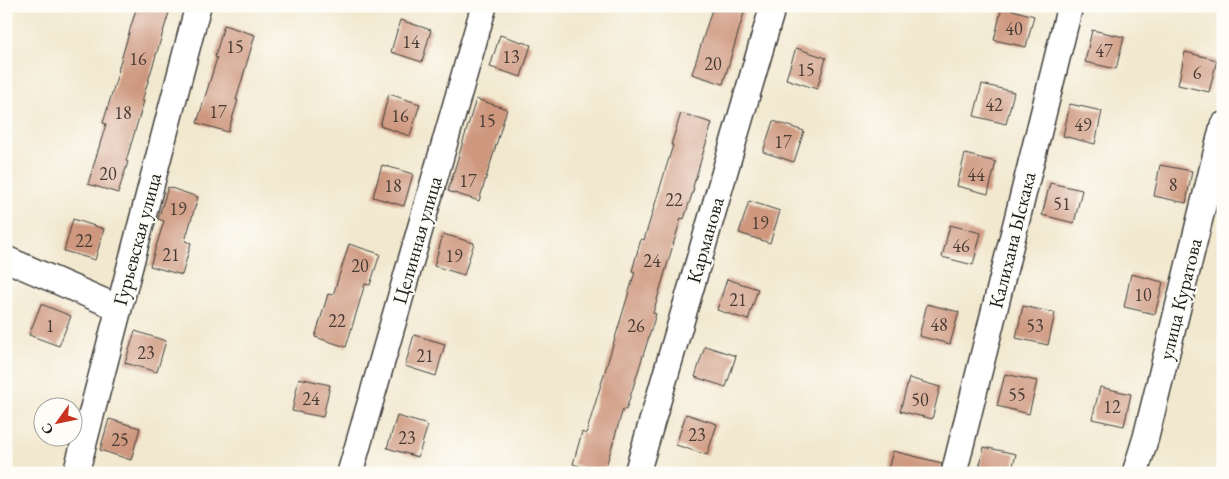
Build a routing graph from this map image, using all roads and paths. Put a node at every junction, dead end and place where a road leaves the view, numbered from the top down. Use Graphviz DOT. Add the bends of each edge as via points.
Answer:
graph roads {
  1 [pos="198,6"];
  2 [pos="484,6"];
  3 [pos="773,6"];
  4 [pos="1070,6"];
  5 [pos="1223,125"];
  6 [pos="6,259"];
  7 [pos="119,308"];
  8 [pos="76,473"];
  9 [pos="350,473"];
  10 [pos="636,473"];
  11 [pos="954,473"];
  12 [pos="1135,473"];
  1 -- 7 [label="street, Гурьевская улица"];
  2 -- 9 [label="street, Целинная улица"];
  3 -- 10 [label="street, Карманова"];
  4 -- 11 [label="street, Калихана Ыскака"];
  5 -- 12 [label="street, улица Куратова"];
  6 -- 7 [label="street"];
  7 -- 8 [label="street, Гурьевская улица"];
}
